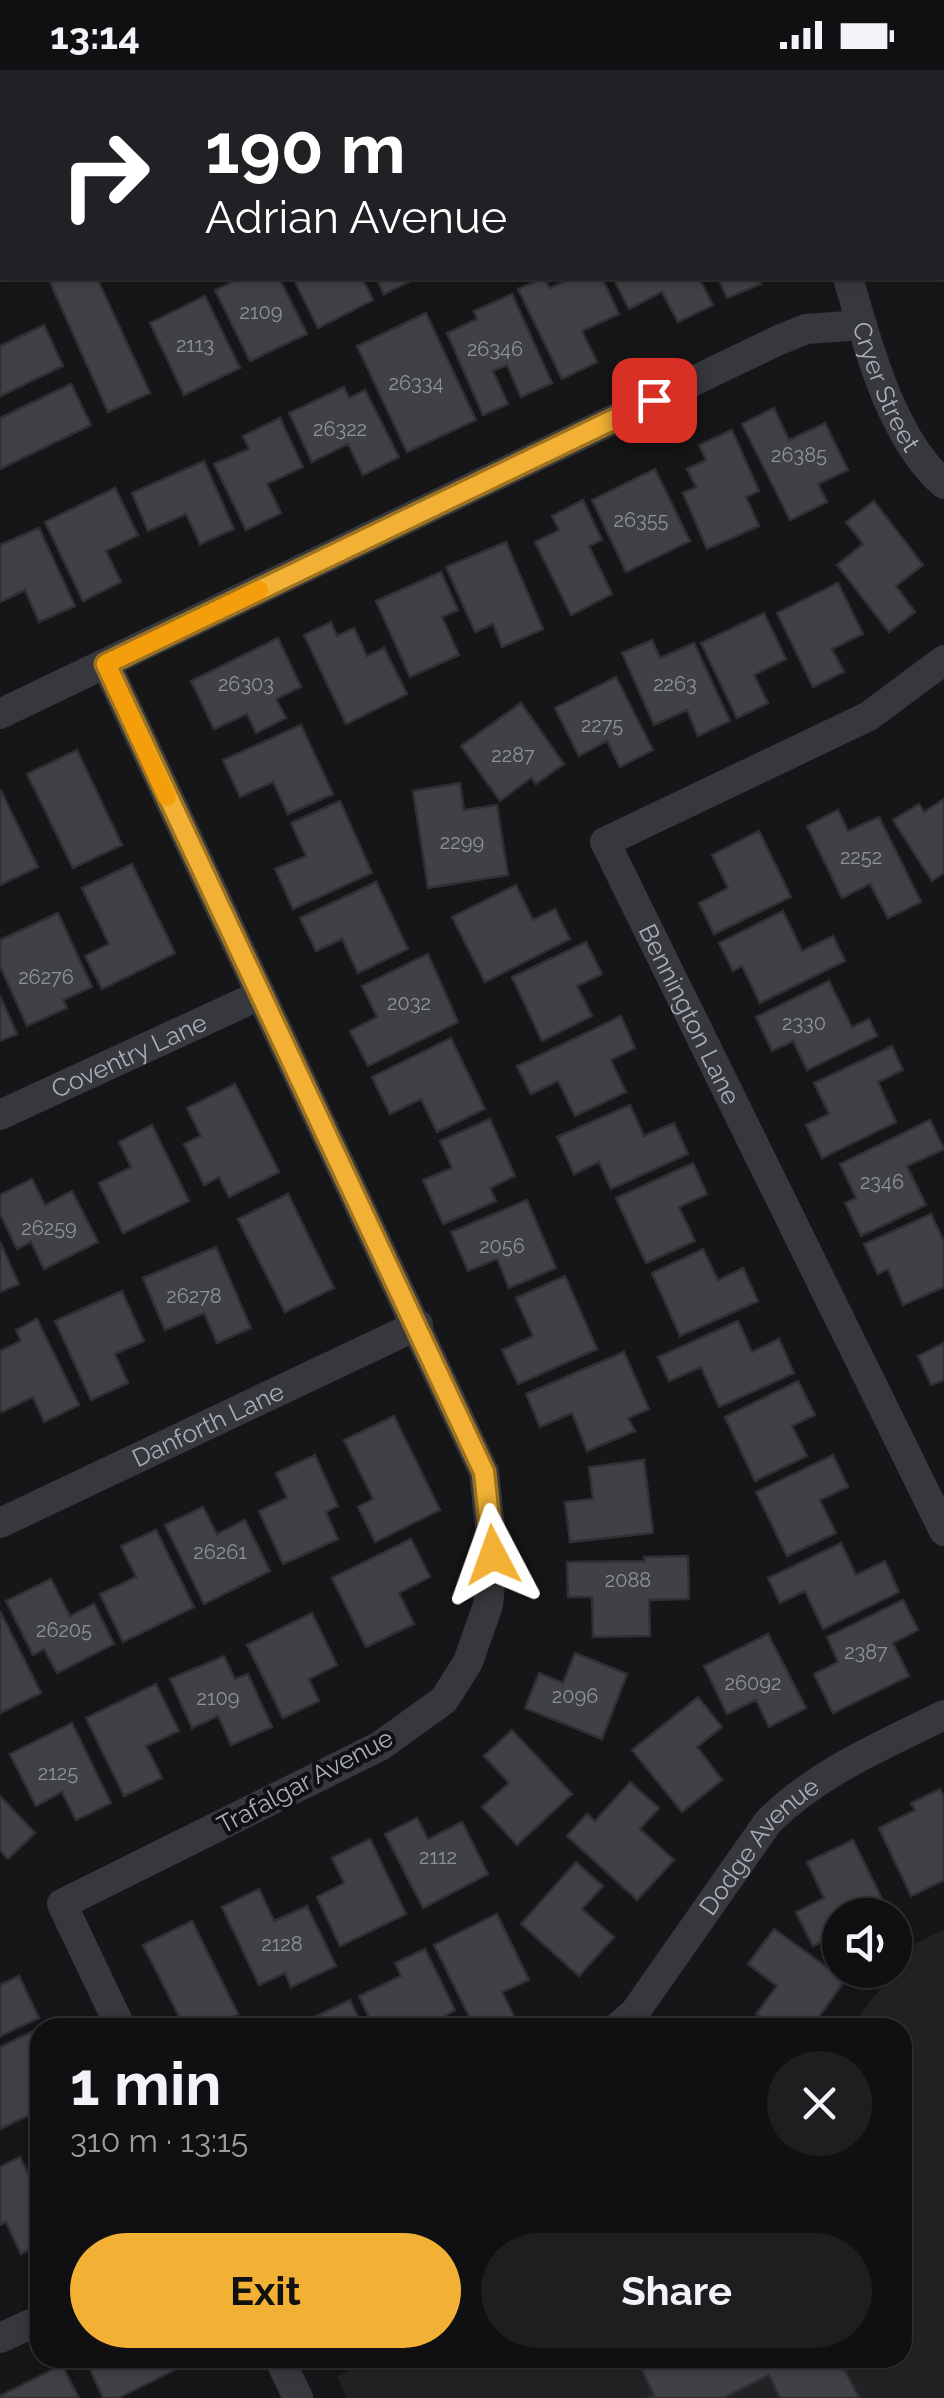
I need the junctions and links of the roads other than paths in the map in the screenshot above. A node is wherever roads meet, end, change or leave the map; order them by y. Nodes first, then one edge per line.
1 (849, 280) edge
2 (862, 325) junction
3 (944, 484) edge
4 (944, 660) edge
5 (106, 664) junction
6 (0, 714) edge
7 (260, 996) junction
8 (0, 1115) edge
9 (418, 1325) junction
10 (0, 1523) edge
11 (944, 1531) edge
12 (944, 1714) edge
13 (116, 2018) edge
14 (628, 2018) edge
15 (30, 2324) edge
16 (0, 2338) edge
17 (283, 2368) edge
18 (298, 2398) edge

1 - 2 street, Cryer Street
2 - 3 street, Cryer Street
2 - 5 street
4 - 11 street, Bennington Lane
5 - 6 street
5 - 7 street, Trafalgar Avenue
7 - 8 street, Coventry Lane
7 - 9 street, Trafalgar Avenue
9 - 10 street, Danforth Lane
9 - 13 street, Trafalgar Avenue
12 - 14 street, Dodge Avenue
15 - 16 street
17 - 18 street

